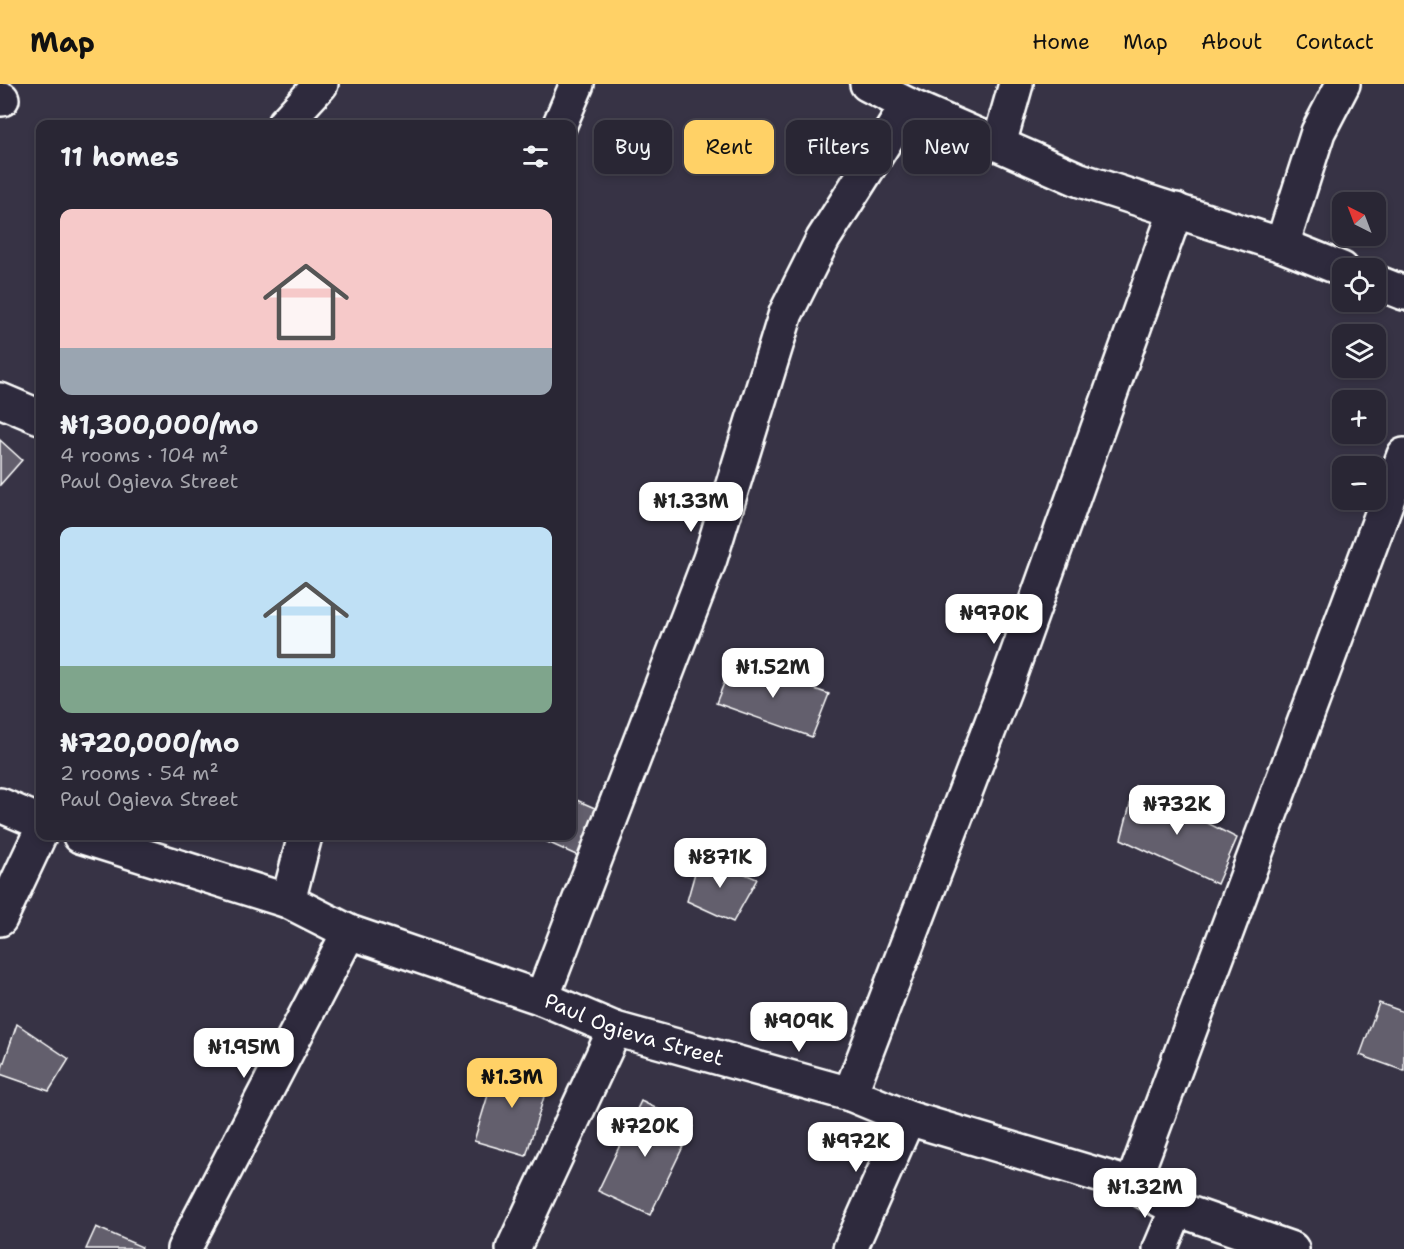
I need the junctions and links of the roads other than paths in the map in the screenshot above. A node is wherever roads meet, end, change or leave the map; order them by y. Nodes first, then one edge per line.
1 (321, 84) edge
2 (576, 84) edge
3 (867, 84) edge
4 (1016, 84) edge
5 (1343, 84) edge
6 (908, 105) junction
7 (288, 120) edge
8 (562, 120) edge
9 (999, 144) junction
10 (1176, 210) junction
11 (1282, 245) junction
12 (1332, 265) edge
13 (1386, 286) edge
14 (1404, 293) edge
15 (0, 400) edge
16 (36, 415) edge
17 (1404, 455) edge
18 (0, 805) edge
19 (36, 820) edge
20 (37, 840) edge
21 (93, 840) edge
22 (304, 840) edge
23 (288, 901) junction
24 (0, 919) edge
25 (349, 932) junction
26 (542, 998) junction
27 (615, 1029) junction
28 (850, 1094) junction
29 (908, 1118) junction
30 (1132, 1185) junction
31 (1177, 1209) junction
32 (184, 1249) edge
33 (513, 1249) edge
34 (850, 1249) edge
35 (1160, 1249) edge
36 (1292, 1249) edge

1 - 7 street
2 - 8 street
3 - 6 street
4 - 9 street
5 - 11 street
6 - 9 street
6 - 26 street
9 - 10 street
10 - 11 street
10 - 28 street
11 - 12 street
13 - 14 street
15 - 16 street
17 - 30 street
18 - 19 street
20 - 24 street
21 - 23 street, Paul Ogieva Street
22 - 23 street
23 - 25 street, Paul Ogieva Street
25 - 26 street, Paul Ogieva Street
25 - 32 street
26 - 27 street, Paul Ogieva Street
27 - 28 street, Paul Ogieva Street
27 - 33 street
28 - 29 street, Paul Ogieva Street
29 - 30 street, Paul Ogieva Street
29 - 34 street
30 - 31 street, Paul Ogieva Street
31 - 35 street
31 - 36 street, Paul Ogieva Street

